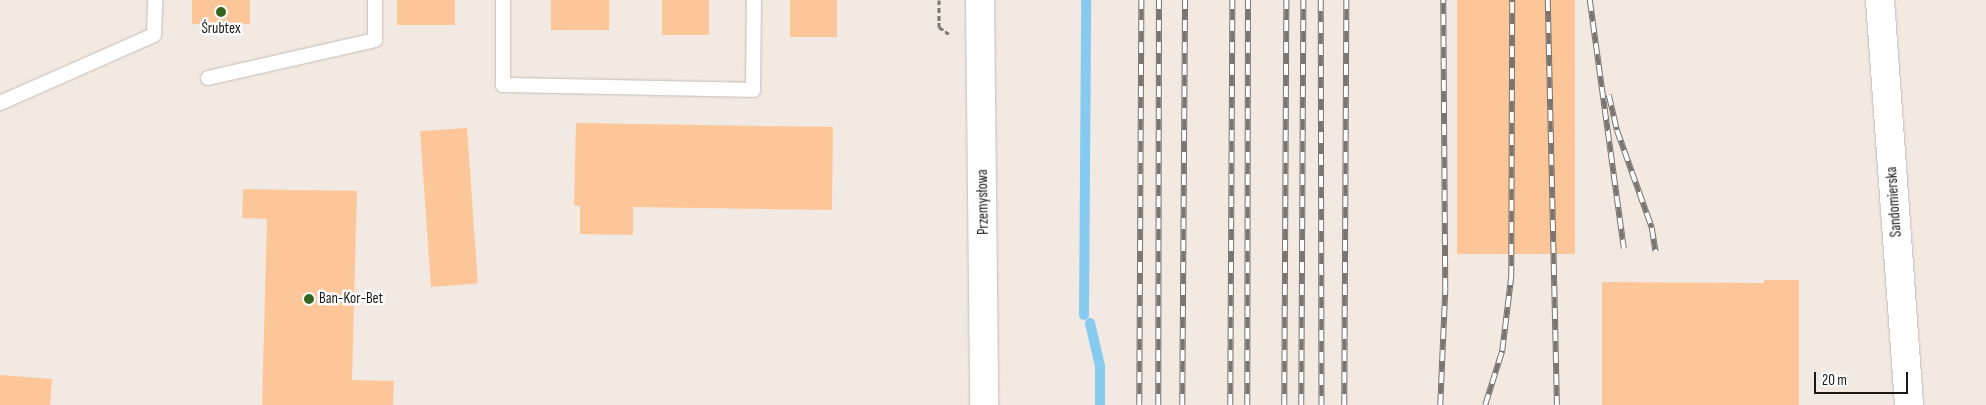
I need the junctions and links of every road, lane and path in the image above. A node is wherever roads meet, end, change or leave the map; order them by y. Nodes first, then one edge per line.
1 (155, 0) edge
2 (376, 0) edge
3 (503, 0) edge
4 (754, 0) edge
5 (980, 0) edge
6 (1880, 0) edge
7 (208, 78) dead end
8 (0, 103) edge
9 (984, 405) edge
10 (1909, 405) edge

1 - 8 lane
2 - 7 lane
3 - 4 lane
5 - 9 street, Przemysłowa
6 - 10 street, Sandomierska

